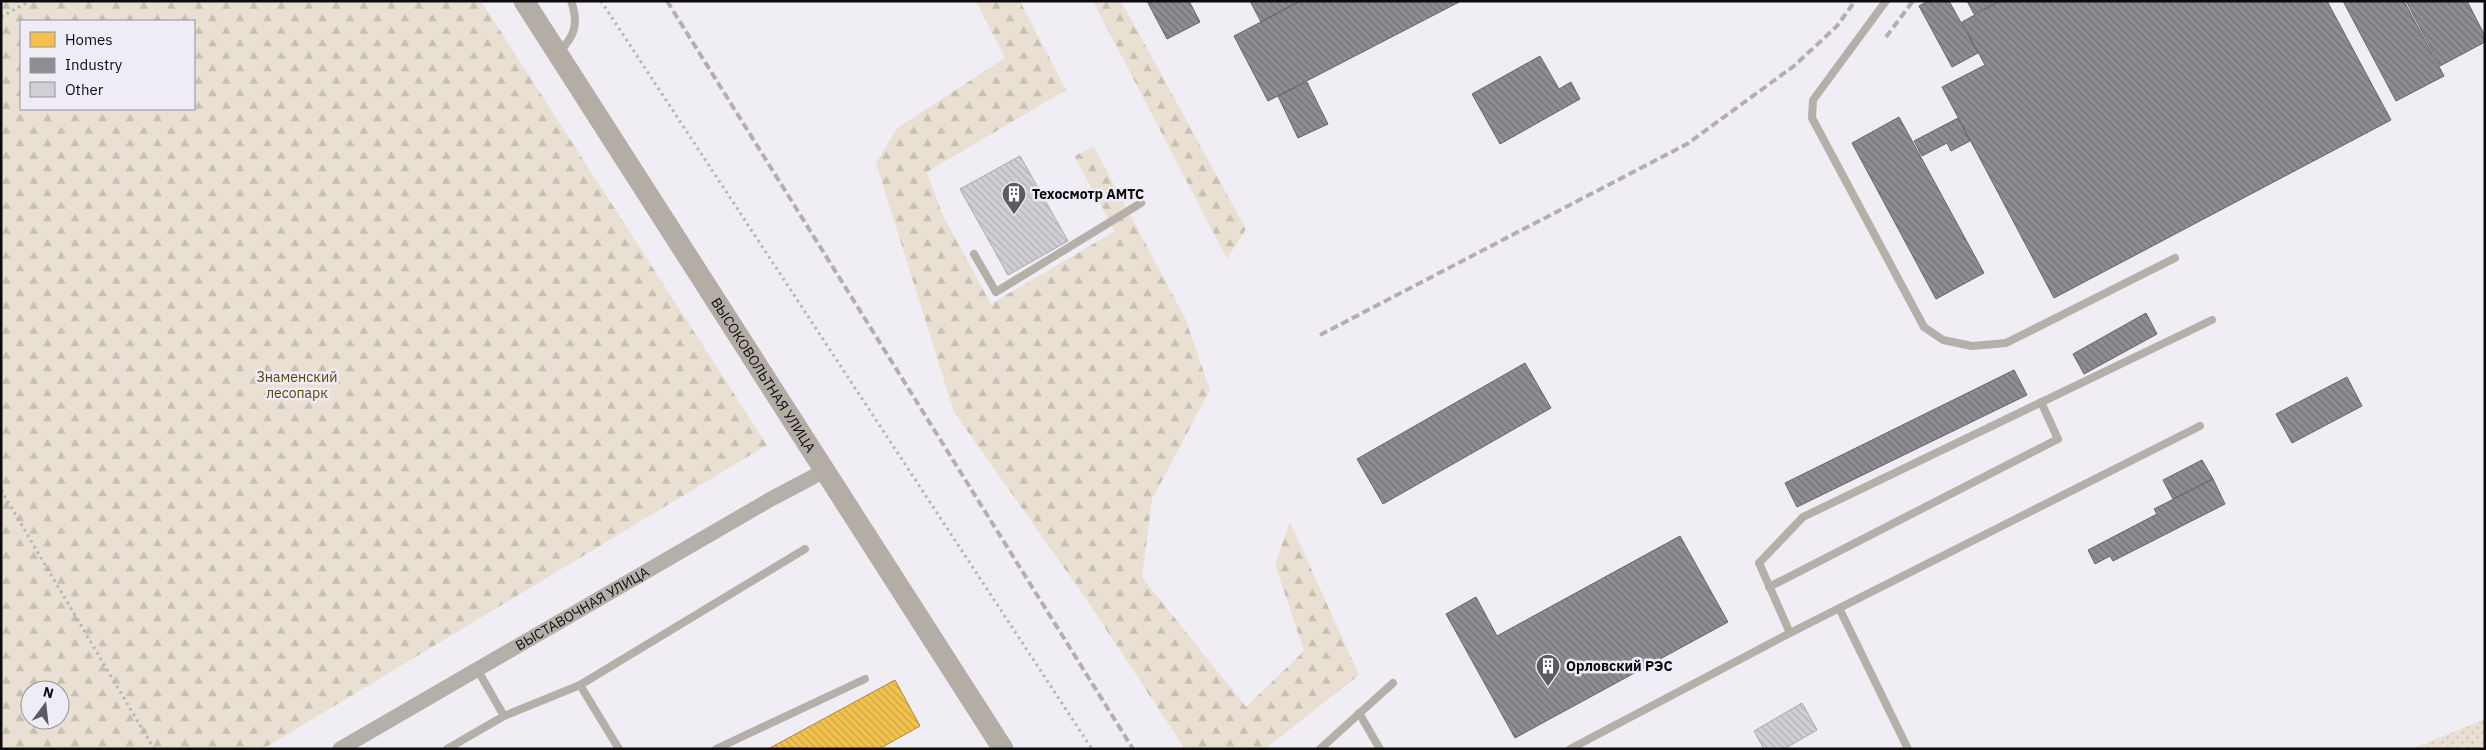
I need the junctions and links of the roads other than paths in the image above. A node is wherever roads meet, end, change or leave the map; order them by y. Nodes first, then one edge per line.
1 (524, 1) edge
2 (571, 1) edge
3 (1886, 1) edge
4 (558, 53) junction
5 (1141, 203) dead end
6 (974, 254) dead end
7 (2175, 258) dead end
8 (2212, 320) dead end
9 (2041, 402) junction
10 (2200, 426) dead end
11 (826, 470) junction
12 (805, 549) dead end
13 (1769, 587) junction
14 (1839, 608) junction
15 (1790, 633) junction
16 (477, 669) junction
17 (865, 679) dead end
18 (1393, 683) dead end
19 (580, 685) junction
20 (1359, 714) junction
21 (504, 716) junction
22 (340, 749) edge
23 (448, 749) edge
24 (619, 749) edge
25 (716, 749) edge
26 (1003, 749) edge
27 (1320, 749) edge
28 (1380, 749) edge
29 (1570, 749) edge
30 (1908, 749) edge

1 - 4 main road, ВЫСОКОВОЛЬТНАЯ УЛИЦА
2 - 4 lane
3 - 7 lane
4 - 11 main road, ВЫСОКОВОЛЬТНАЯ УЛИЦА
5 - 6 lane
8 - 9 lane
9 - 13 lane
9 - 13 lane
10 - 14 lane
11 - 16 street, ВЫСТАВОЧНАЯ УЛИЦА
11 - 26 main road, ВЫСОКОВОЛЬТНАЯ УЛИЦА
12 - 19 lane
13 - 15 lane
14 - 15 lane
14 - 30 lane
15 - 29 lane
16 - 21 lane
16 - 22 street, ВЫСТАВОЧНАЯ УЛИЦА
17 - 25 lane
18 - 20 lane
19 - 21 lane
19 - 24 lane
20 - 27 lane
20 - 28 lane
21 - 23 lane

